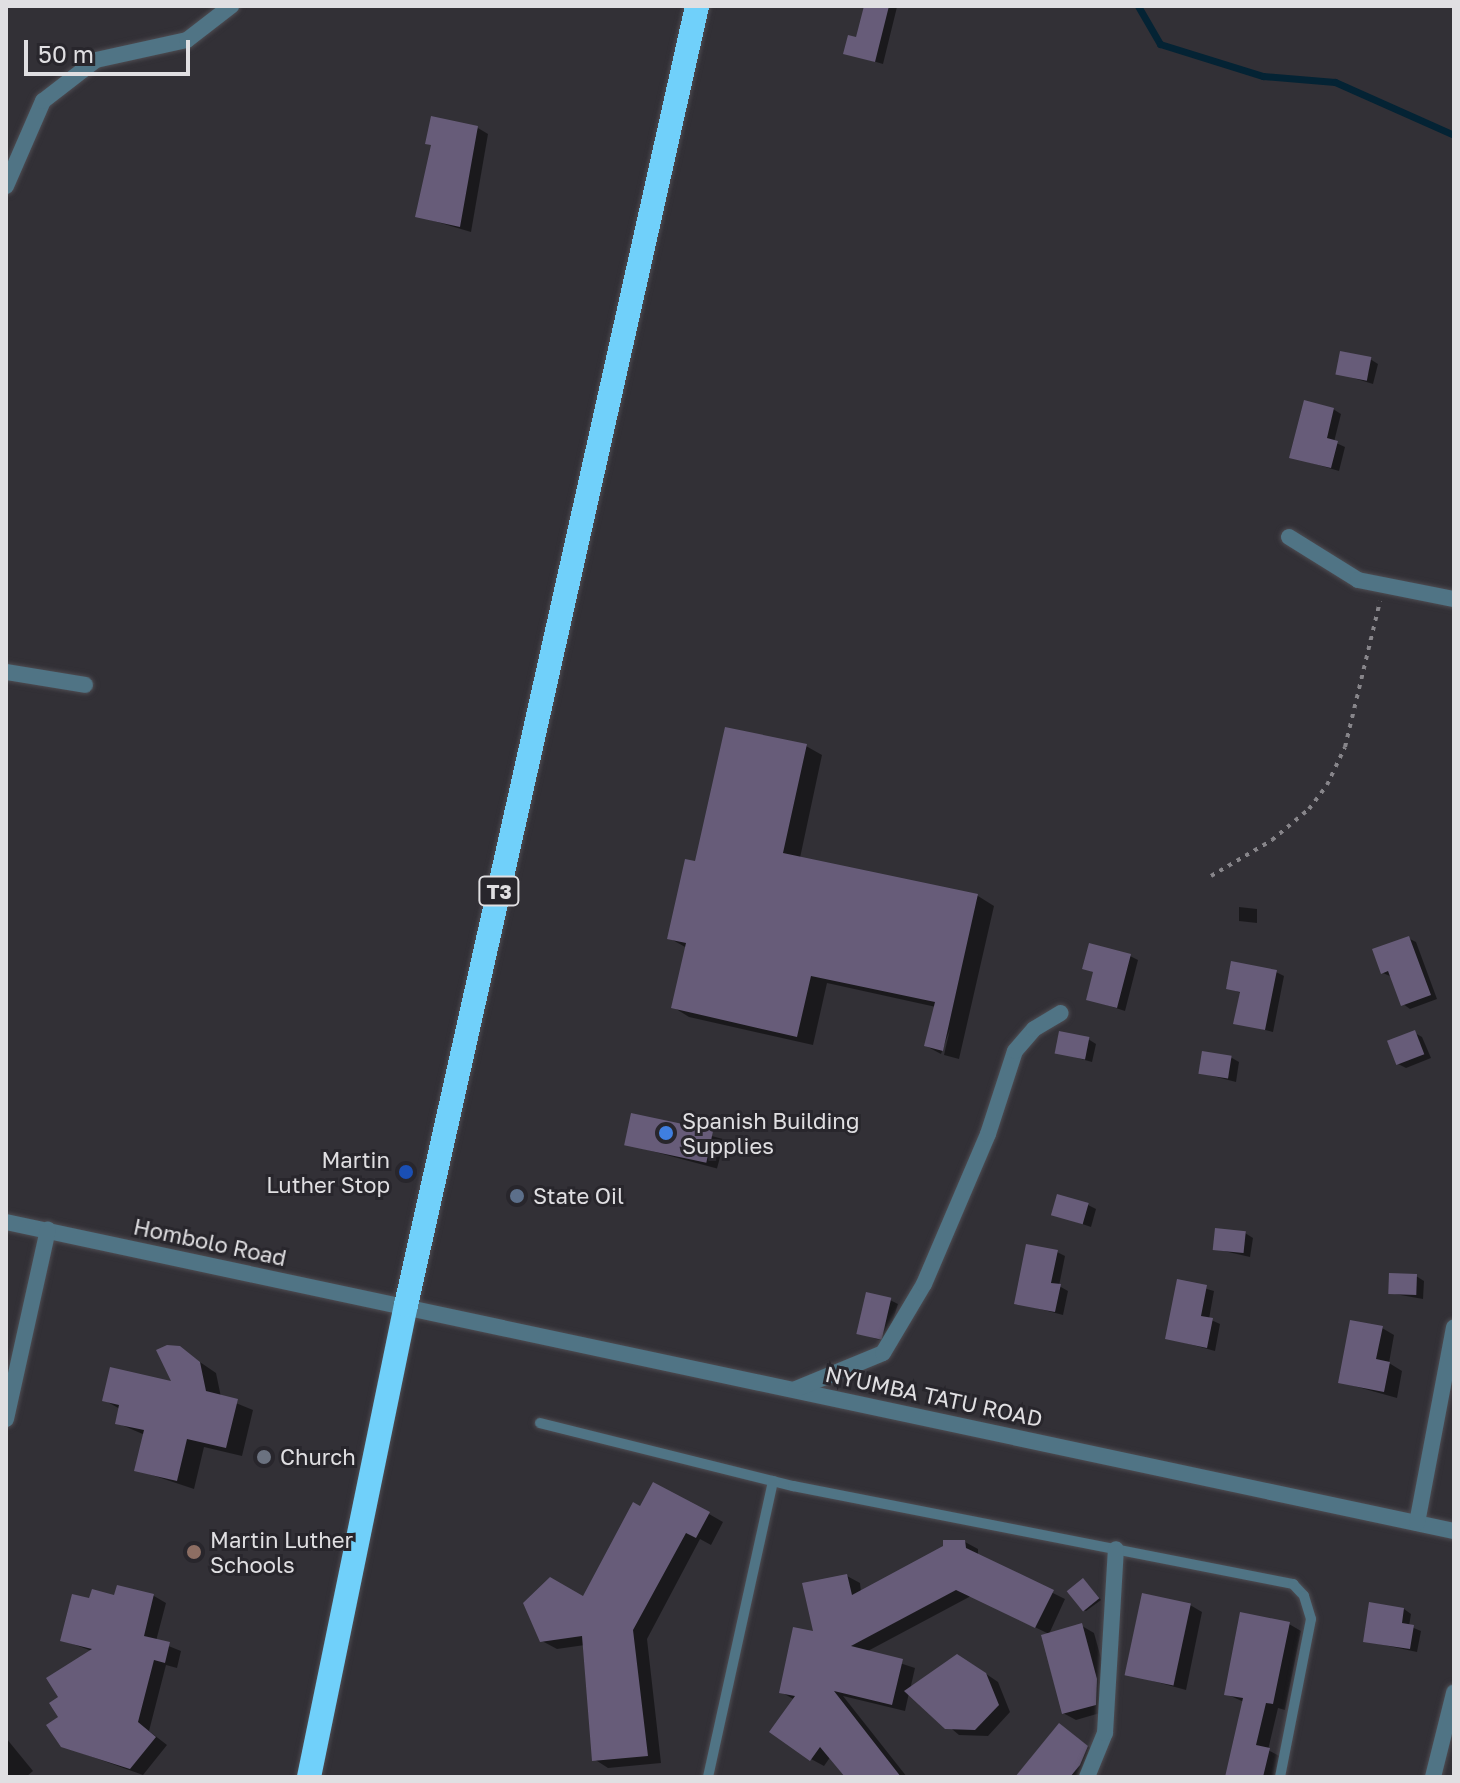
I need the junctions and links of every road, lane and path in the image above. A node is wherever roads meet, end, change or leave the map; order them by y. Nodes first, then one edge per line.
1 (231, 6) edge
2 (697, 6) edge
3 (6, 186) edge
4 (1289, 537) dead end
5 (1382, 588) junction
6 (1454, 599) edge
7 (6, 672) edge
8 (85, 685) dead end
9 (1211, 876) dead end
10 (1061, 1013) dead end
11 (6, 1222) edge
12 (48, 1230) junction
13 (406, 1305) junction
14 (1454, 1327) edge
15 (796, 1389) junction
16 (6, 1419) edge
17 (540, 1423) dead end
18 (773, 1481) junction
19 (1417, 1523) junction
20 (1454, 1531) edge
21 (1116, 1549) junction
22 (1454, 1693) edge
23 (309, 1777) edge
24 (708, 1777) edge
25 (1087, 1777) edge
26 (1280, 1777) edge
27 (1433, 1777) edge

1 - 3 street
2 - 13 highway, T3
4 - 5 street
5 - 6 street
5 - 9 path
7 - 8 street
10 - 15 street
11 - 12 street, Hombolo Road
12 - 13 street, Hombolo Road
12 - 16 street
13 - 15 street, NYUMBA TATU ROAD
13 - 23 highway, T3
14 - 19 street
15 - 19 street, NYUMBA TATU ROAD
17 - 18 lane
18 - 21 lane
18 - 24 lane
19 - 20 street, NYUMBA TATU ROAD
21 - 25 street
21 - 26 lane
22 - 27 street

